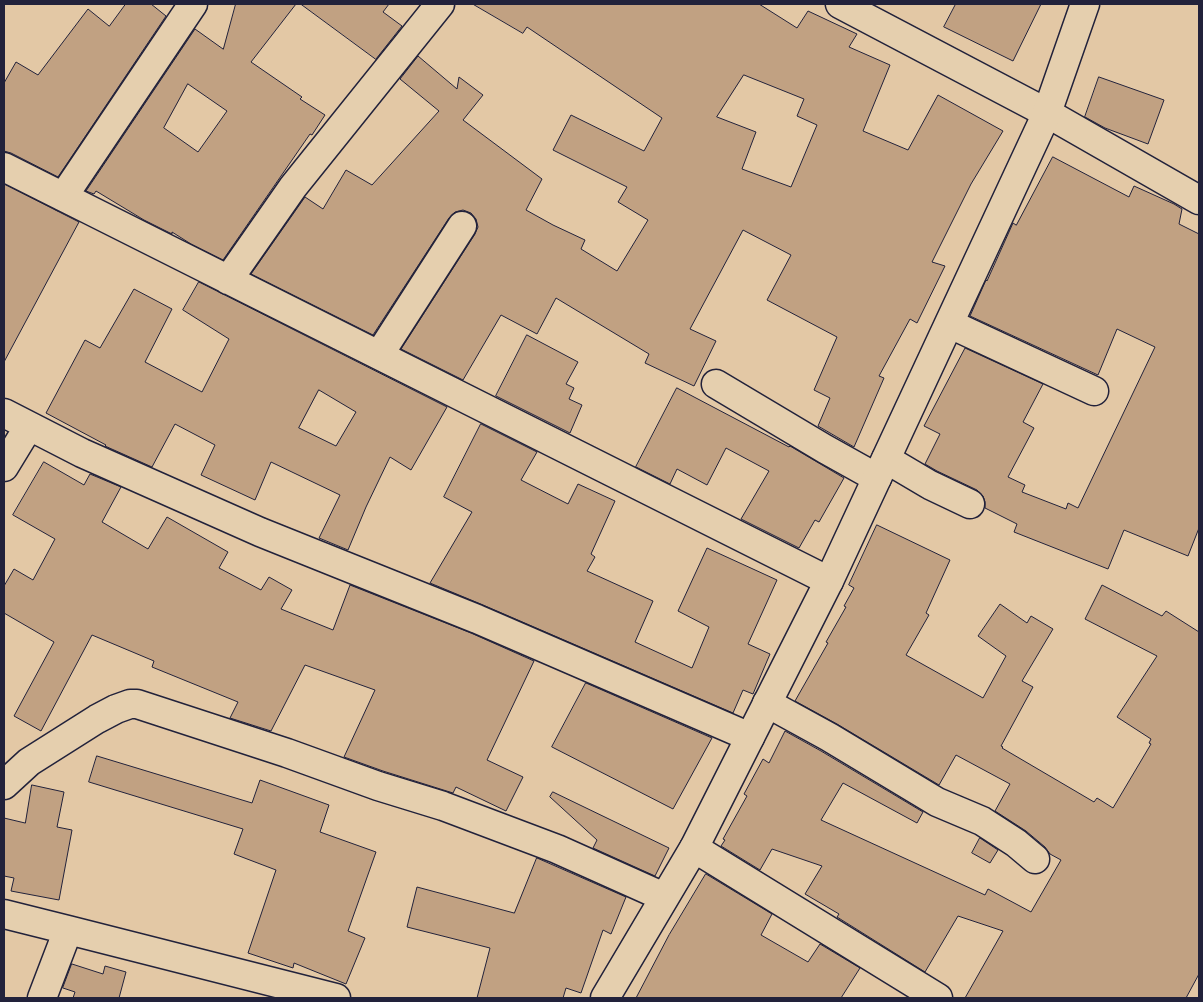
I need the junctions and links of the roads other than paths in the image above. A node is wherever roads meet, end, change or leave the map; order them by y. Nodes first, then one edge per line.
1 (193, 4) edge
2 (440, 4) edge
3 (840, 4) edge
4 (1085, 4) edge
5 (1047, 113) junction
6 (4, 167) edge
7 (63, 197) junction
8 (1199, 200) edge
9 (462, 226) dead end
10 (228, 280) junction
11 (950, 324) junction
12 (379, 355) junction
13 (716, 384) dead end
14 (1094, 392) dead end
15 (4, 413) edge
16 (29, 426) junction
17 (4, 467) edge
18 (881, 468) junction
19 (970, 504) dead end
20 (828, 581) junction
21 (767, 703) junction
22 (750, 738) junction
23 (4, 786) edge
24 (694, 848) junction
25 (1035, 859) dead end
26 (664, 897) junction
27 (4, 914) edge
28 (68, 930) junction
29 (42, 998) edge
30 (336, 998) edge
31 (605, 998) edge
32 (938, 998) edge

1 - 7 street
2 - 10 street
3 - 5 street
4 - 5 street
5 - 8 street
5 - 11 street
6 - 7 street
7 - 10 street
9 - 12 street
10 - 12 street
11 - 14 street
11 - 18 street
12 - 20 street
13 - 18 street
15 - 16 street
16 - 17 street
16 - 22 street
18 - 19 street
18 - 20 street
20 - 21 street
21 - 22 street
21 - 25 street
22 - 24 street
23 - 26 street
24 - 26 street
24 - 32 street
26 - 31 street
27 - 28 street
28 - 29 street
28 - 30 street

